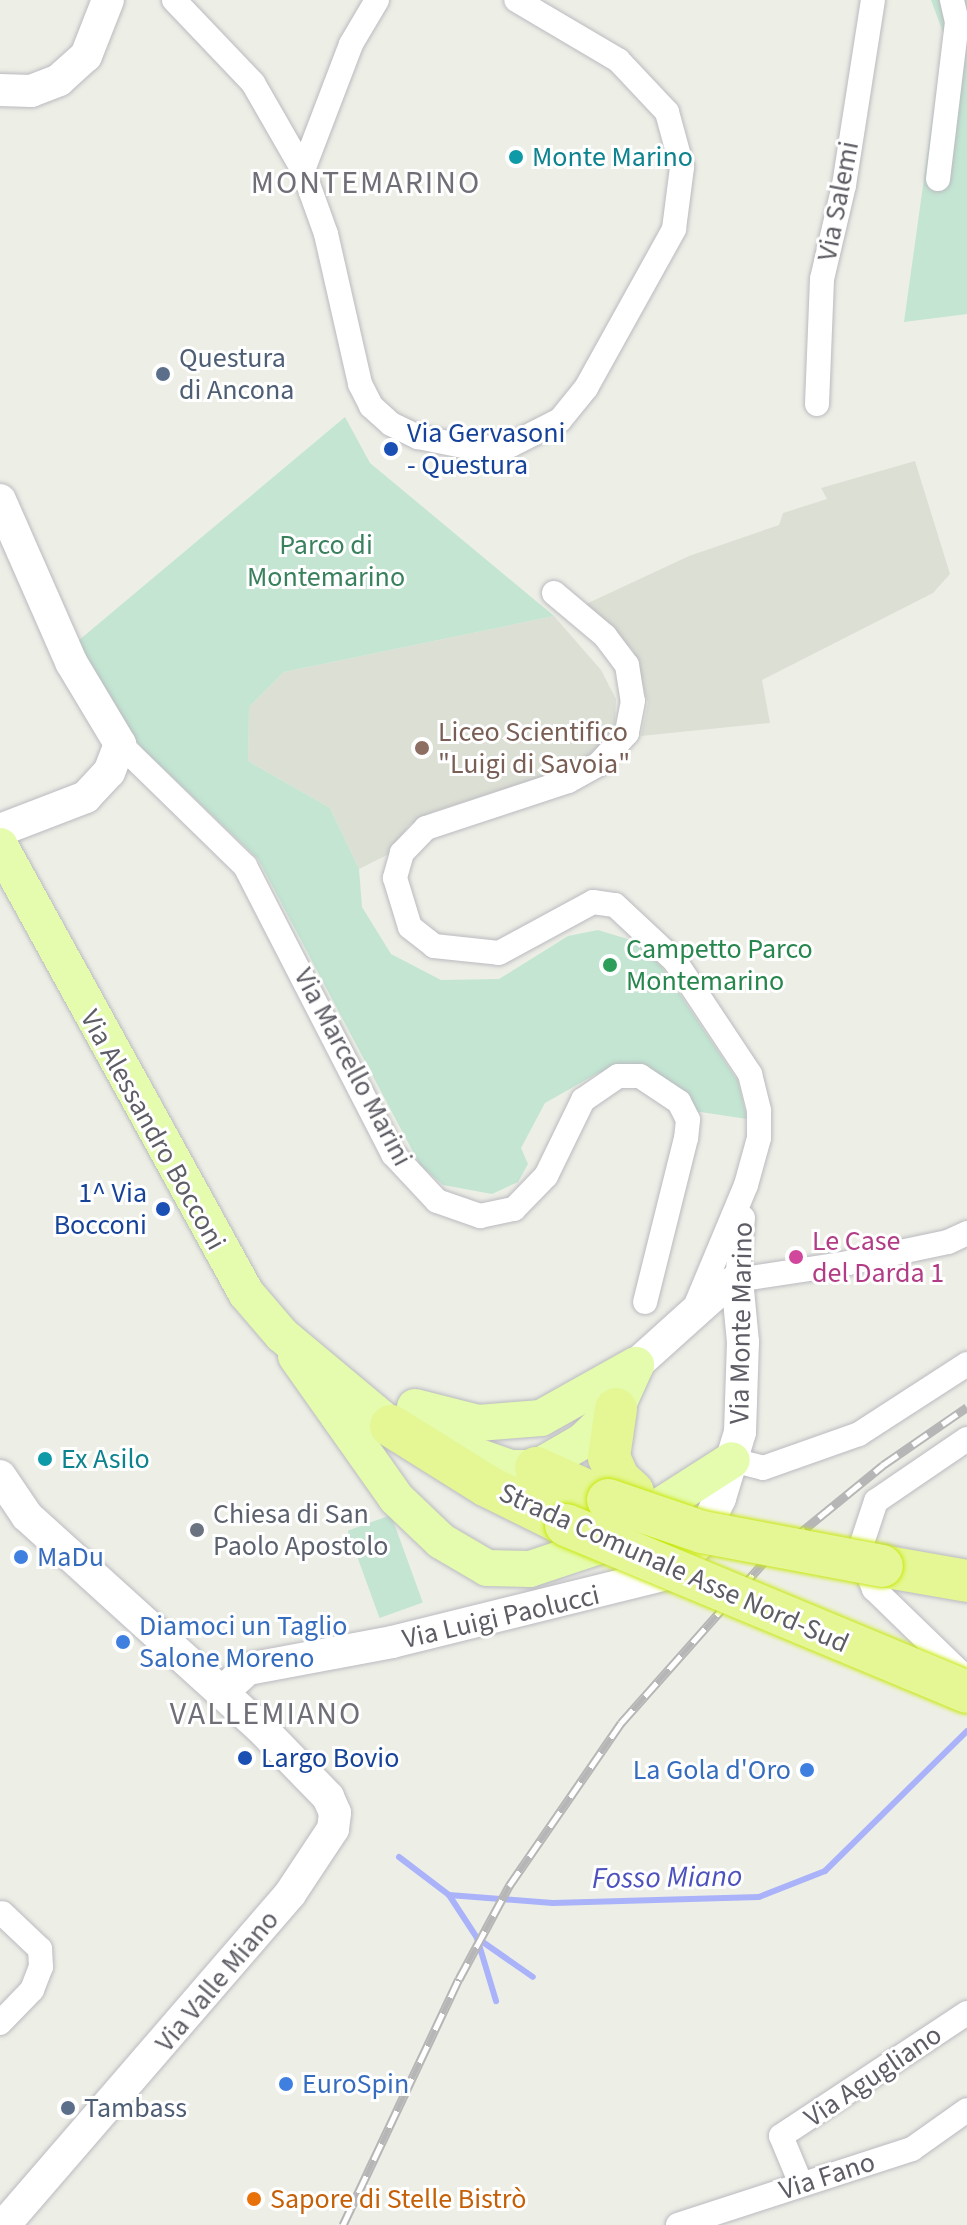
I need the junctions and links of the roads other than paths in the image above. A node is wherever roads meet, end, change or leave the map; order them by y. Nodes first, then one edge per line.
1 (108, 0) edge
2 (174, 0) edge
3 (377, 0) edge
4 (516, 0) edge
5 (873, 0) edge
6 (952, 0) edge
7 (0, 90) edge
8 (303, 170) junction
9 (938, 179) dead end
10 (817, 404) dead end
11 (0, 500) edge
12 (554, 593) dead end
13 (120, 744) junction
14 (0, 830) edge
15 (0, 846) edge
16 (746, 1185) junction
17 (967, 1233) edge
18 (737, 1280) junction
19 (645, 1302) dead end
20 (692, 1314) junction
21 (282, 1335) junction
22 (967, 1364) edge
23 (636, 1365) junction
24 (616, 1409) junction
25 (403, 1416) junction
26 (967, 1439) edge
27 (732, 1460) junction
28 (536, 1468) junction
29 (0, 1476) edge
30 (621, 1496) junction
31 (967, 1581) edge
32 (967, 1679) edge
33 (967, 1692) edge
34 (221, 1693) junction
35 (2, 1913) dead end
36 (967, 2013) edge
37 (0, 2023) edge
38 (967, 2110) edge
39 (801, 2184) junction
40 (4, 2225) edge
41 (678, 2225) edge

1 - 7 street
2 - 8 street
3 - 8 street
4 - 8 street
5 - 10 street, Via Salemi
6 - 9 street
11 - 13 street, Via Marcello Marini
12 - 16 street, Via Monte Marino
13 - 14 street
13 - 19 street, Via Marcello Marini
15 - 21 main road, Via Alessandro Bocconi
16 - 18 street, Via Monte Marino
16 - 20 street, Via Monte Marino
17 - 18 street
18 - 20 street
18 - 27 street, Via Monte Marino
20 - 23 street
21 - 25 main road, Via Alessandro Bocconi
21 - 27 main road
22 - 27 street
23 - 24 main road
23 - 25 main road
24 - 28 main road
24 - 30 highway
25 - 28 main road
25 - 33 highway, Strada Comunale Asse Nord-Sud, bridge
26 - 32 street
27 - 34 street, Via Luigi Paolucci
28 - 30 highway, Strada Comunale Asse Nord-Sud
29 - 34 street, Via Valle Miano
30 - 31 highway, Strada Comunale Asse Nord-Sud, bridge
34 - 40 street, Via Valle Miano
35 - 37 street
36 - 39 street, Via Agugliano
38 - 39 street, Via Fano
39 - 41 street, Via Fano

